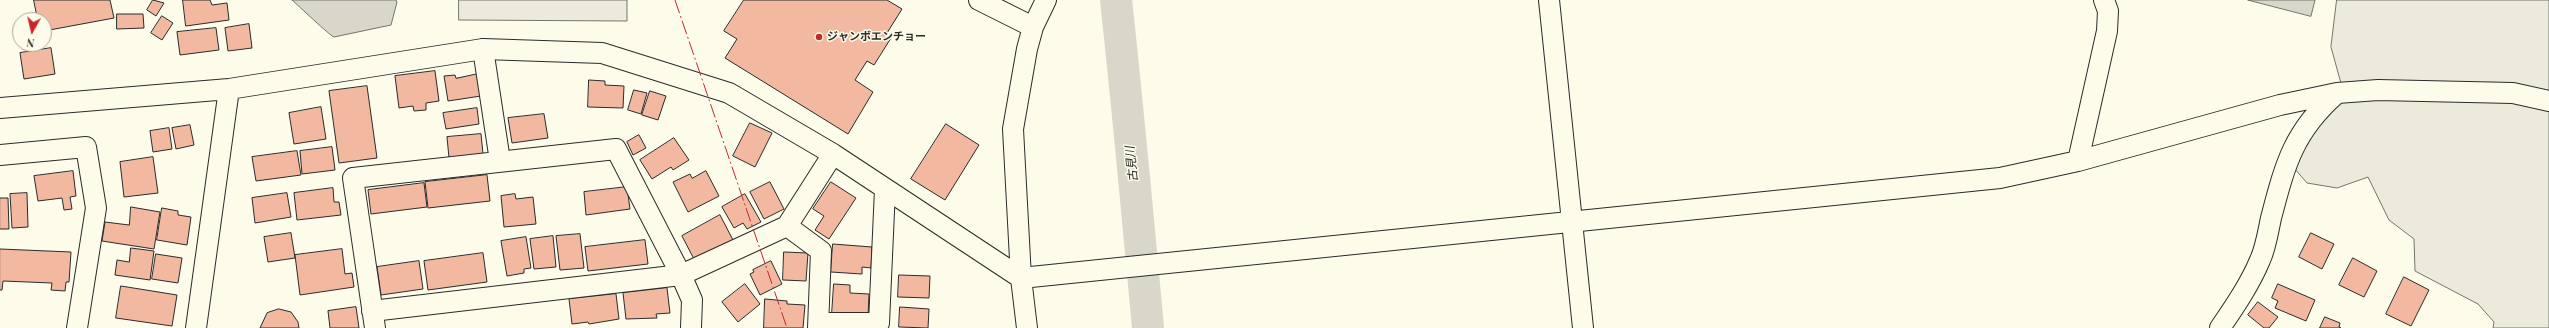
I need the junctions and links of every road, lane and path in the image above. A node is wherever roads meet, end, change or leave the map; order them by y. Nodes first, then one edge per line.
1 (979, 0) edge
2 (1046, 0) edge
3 (1549, 0) edge
4 (2104, 0) edge
5 (1033, 27) junction
6 (483, 49) junction
7 (230, 89) junction
8 (2337, 93) junction
9 (2549, 101) edge
10 (0, 108) edge
11 (833, 154) junction
12 (0, 155) edge
13 (500, 161) junction
14 (2078, 161) junction
15 (885, 189) junction
16 (1572, 222) junction
17 (787, 226) junction
18 (682, 275) junction
19 (1021, 278) junction
20 (373, 320) edge
21 (819, 325) edge
22 (77, 328) edge
23 (196, 328) edge
24 (691, 328) edge
25 (1027, 328) edge
26 (1583, 328) edge
27 (2220, 328) edge

1 - 5 street
2 - 5 street
3 - 16 street
4 - 14 street
5 - 19 street
6 - 7 street
6 - 11 street
6 - 13 street
7 - 10 street
7 - 23 street
8 - 9 street
8 - 14 street
8 - 27 street
11 - 15 street
11 - 17 street
12 - 22 street
13 - 18 street
13 - 20 street
14 - 16 street
15 - 19 street
15 - 21 street
16 - 19 street
16 - 26 street
17 - 18 street
17 - 21 street
18 - 20 street
18 - 24 street
19 - 25 street

